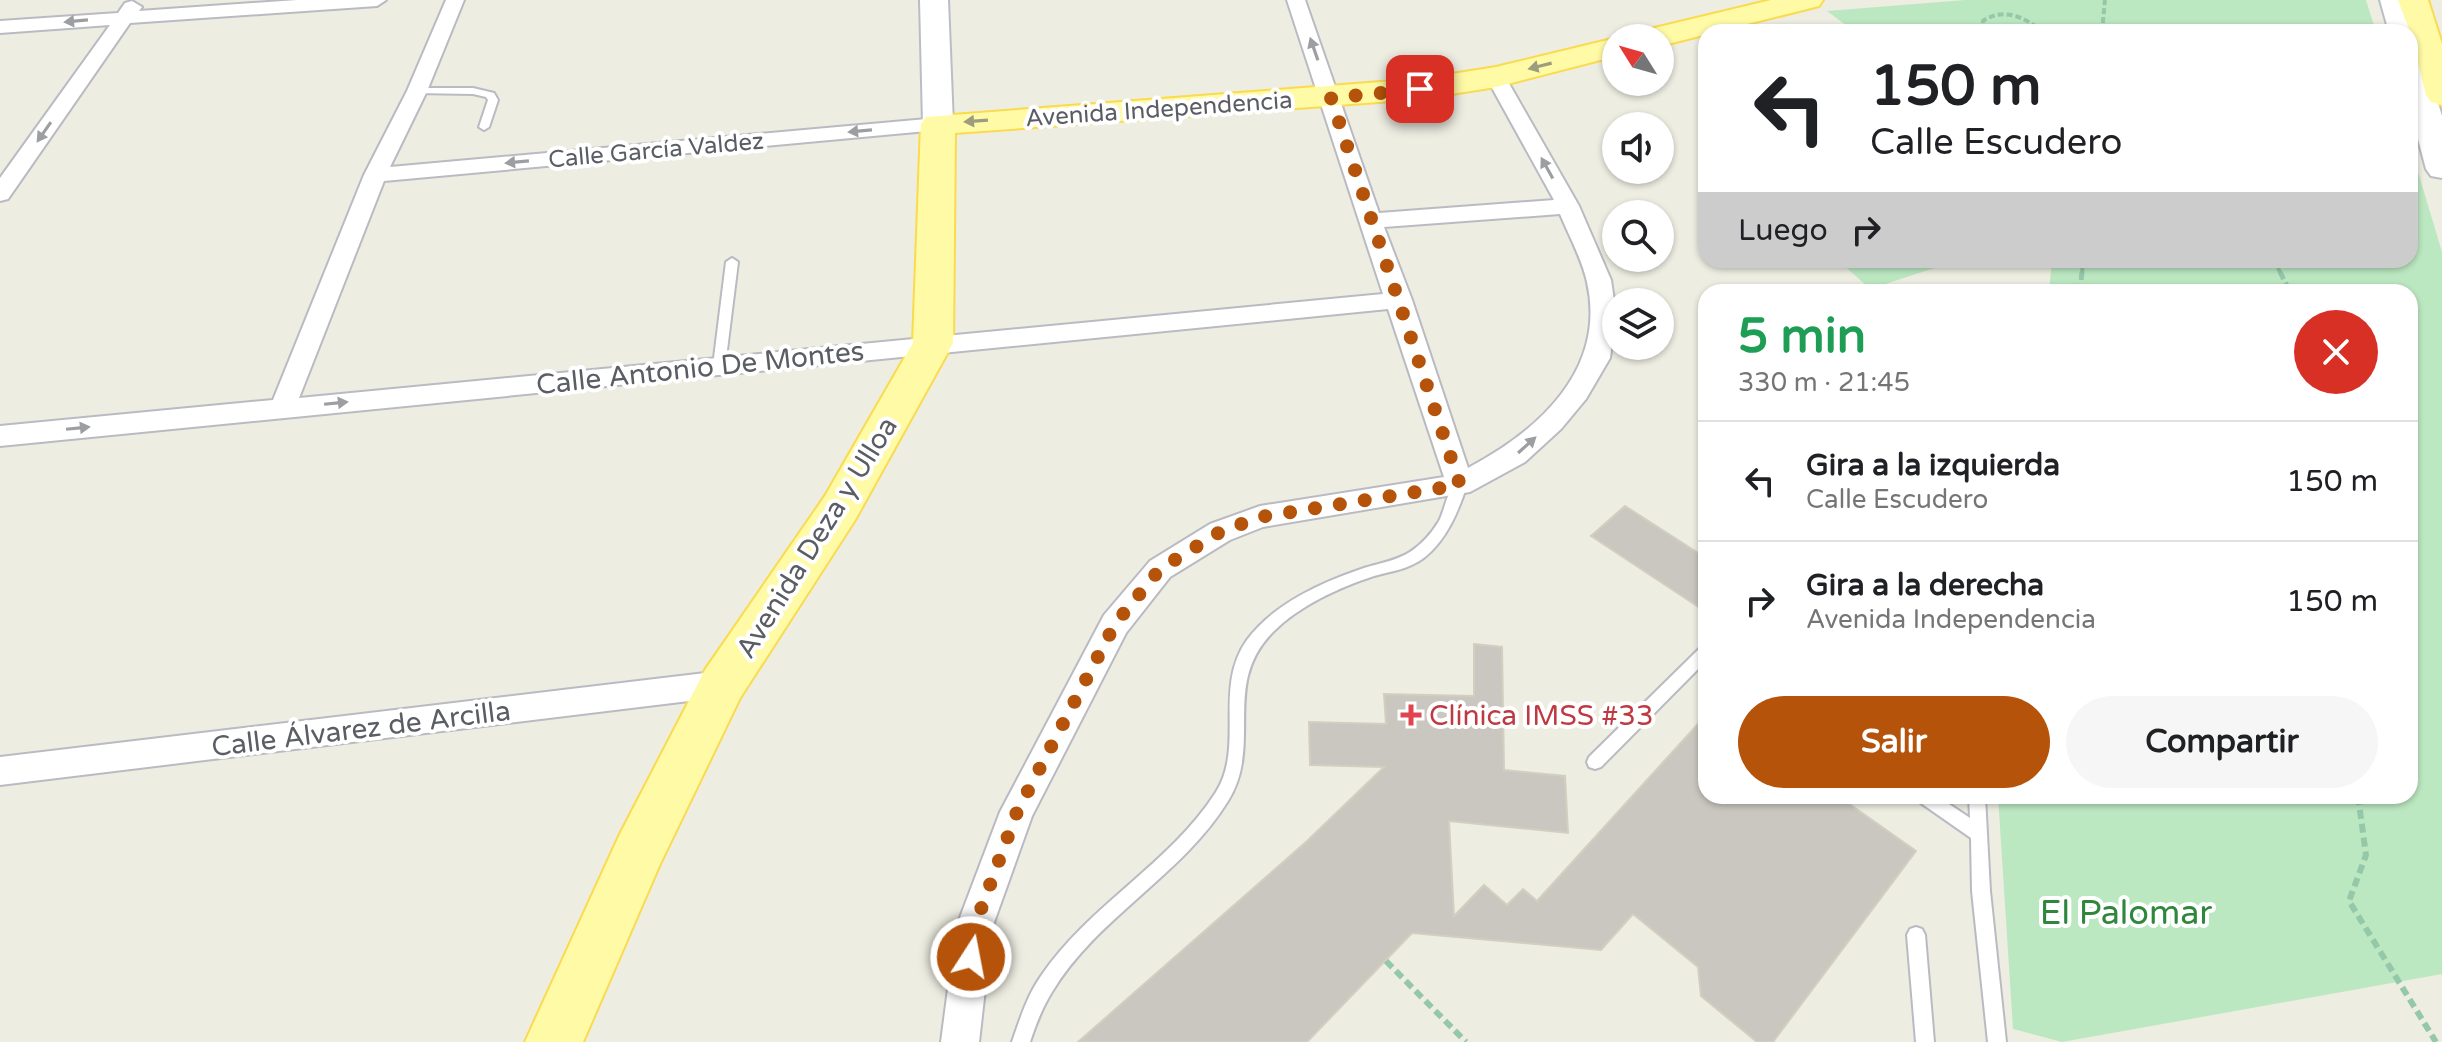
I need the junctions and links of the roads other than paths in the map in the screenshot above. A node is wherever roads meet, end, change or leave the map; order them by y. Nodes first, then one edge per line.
1 (377, 0) edge
2 (455, 0) edge
3 (934, 0) edge
4 (1296, 0) edge
5 (1808, 0) edge
6 (2401, 1) edge
7 (132, 8) edge
8 (1710, 24) edge
9 (2402, 24) edge
10 (2411, 24) edge
11 (0, 27) edge
12 (1698, 27) edge
13 (1674, 33) edge
14 (2418, 40) edge
15 (1602, 50) edge
16 (1496, 77) junction
17 (2418, 84) edge
18 (417, 91) junction
19 (2442, 95) edge
20 (1331, 98) junction
21 (938, 124) junction
22 (484, 127) dead end
23 (2442, 169) edge
24 (375, 175) junction
25 (0, 194) edge
26 (1568, 206) junction
27 (1373, 221) junction
28 (732, 262) dead end
29 (1400, 300) junction
30 (933, 343) junction
31 (719, 366) junction
32 (282, 409) junction
33 (0, 436) edge
34 (1460, 485) junction
35 (1698, 659) edge
36 (722, 684) junction
37 (1595, 762) dead end
38 (0, 771) edge
39 (1936, 804) edge
40 (1977, 804) edge
41 (1979, 834) junction
42 (1916, 935) dead end
43 (554, 1042) edge
44 (960, 1042) edge
45 (1021, 1042) edge
46 (1925, 1042) edge
47 (1997, 1042) edge

1 - 7 street
2 - 18 street
3 - 21 street, Avenida Deza y Ulloa
20 -> 4 street
5 - 8 main road
6 - 9 street
6 - 10 main road
7 -> 11 street
7 -> 25 street
12 - 13 main road
14 - 19 main road
15 -> 16 main road, Avenida Independencia
16 - 20 main road, Avenida Independencia
26 -> 16 street
17 - 23 street
18 - 22 lane
18 - 24 street
20 -> 21 main road, Avenida Independencia
20 - 27 street
21 -> 24 street, Calle García Valdez
21 - 30 main road, Avenida Deza y Ulloa
24 - 32 street
26 - 27 street
34 -> 26 street
27 - 29 street
28 - 31 lane
29 - 30 street, Calle Antonio De Montes
29 - 34 street
30 - 31 street, Calle Antonio De Montes
30 - 36 main road, Avenida Deza y Ulloa
32 -> 31 street, Calle Antonio De Montes
33 -> 32 street, Calle Antonio De Montes
34 - 44 street
34 - 45 lane
35 - 37 lane
36 - 38 street, Calle Álvarez de Arcilla
36 - 43 main road, Avenida Deza y Ulloa
39 - 41 lane
40 - 41 lane
41 - 47 lane
42 - 46 lane

